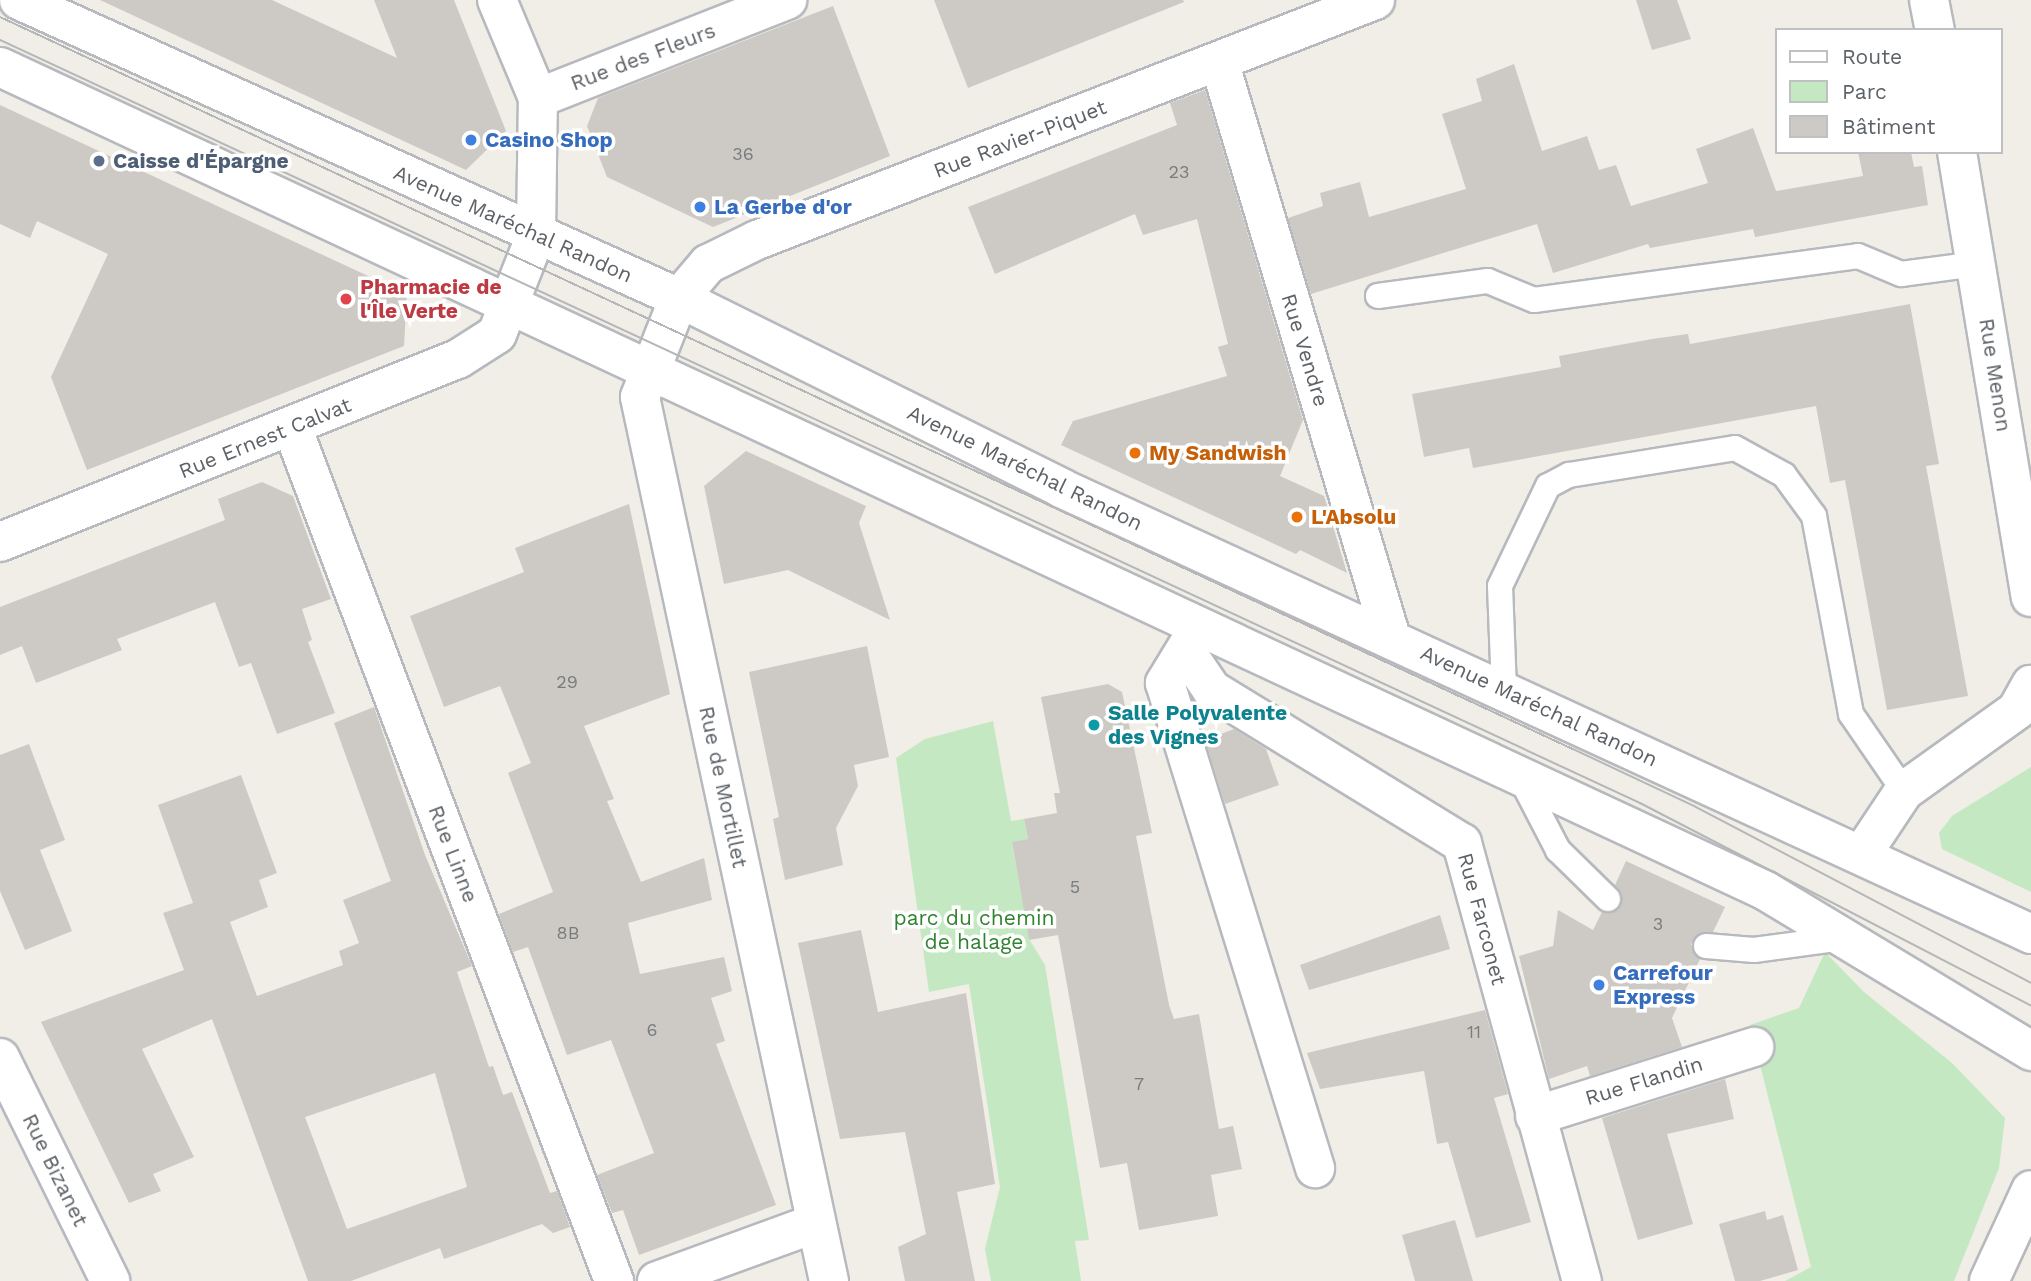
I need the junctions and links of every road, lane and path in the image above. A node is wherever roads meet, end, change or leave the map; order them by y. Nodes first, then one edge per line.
1 (19, 0) edge
2 (497, 0) edge
3 (787, 0) edge
4 (1375, 0) edge
5 (1929, 0) edge
6 (1935, 28) edge
7 (1219, 61) junction
8 (0, 67) edge
9 (538, 98) junction
10 (1957, 154) edge
11 (536, 234) junction
12 (1977, 264) junction
13 (1378, 296) dead end
14 (679, 298) junction
15 (508, 306) junction
16 (653, 372) junction
17 (292, 427) junction
18 (0, 542) edge
19 (2031, 597) edge
20 (1391, 638) junction
21 (1193, 639) junction
22 (2031, 685) edge
23 (1504, 690) junction
24 (1519, 775) junction
25 (1903, 791) junction
26 (1862, 854) junction
27 (1608, 899) dead end
28 (2031, 934) edge
29 (1845, 938) junction
30 (1706, 946) dead end
31 (1754, 1047) dead end
32 (2031, 1051) edge
33 (0, 1058) edge
34 (1535, 1116) junction
35 (1315, 1168) dead end
36 (2031, 1190) edge
37 (817, 1223) junction
38 (110, 1281) edge
39 (614, 1281) edge
40 (657, 1281) edge
41 (829, 1281) edge
42 (1582, 1281) edge
43 (1989, 1281) edge

1 - 11 street, Avenue Maréchal Randon
2 - 9 street
3 - 9 street, Rue des Fleurs
4 - 7 street, Rue Ravier-Piquet
5 - 6 street
7 - 14 street, Rue Ravier-Piquet
7 - 20 street, Rue Vendre
8 - 15 street
9 - 11 street
10 - 12 street, Rue Menon
11 - 14 street, Avenue Maréchal Randon
11 - 15 street
12 - 13 lane
12 - 19 street, Rue Menon
14 - 16 street, Rue de Mortillet
14 - 20 street, Avenue Maréchal Randon
15 - 16 street
15 - 17 street, Rue Ernest Calvat
16 - 21 street
16 - 37 street, Rue de Mortillet
17 - 18 street, Rue Ernest Calvat
17 - 39 street, Rue Linne
20 - 23 street, Avenue Maréchal Randon
21 - 24 street
21 - 34 street, Rue Farconet
21 - 35 street
22 - 25 street
23 - 25 lane
23 - 26 street, Avenue Maréchal Randon
24 - 27 lane
24 - 29 street
25 - 26 street
26 - 28 street, Avenue Maréchal Randon
29 - 30 lane
29 - 32 street
31 - 34 street, Rue Flandin
33 - 38 street, Rue Bizanet
34 - 42 street, Rue Farconet
36 - 43 street
37 - 40 street
37 - 41 street, Rue de Mortillet

